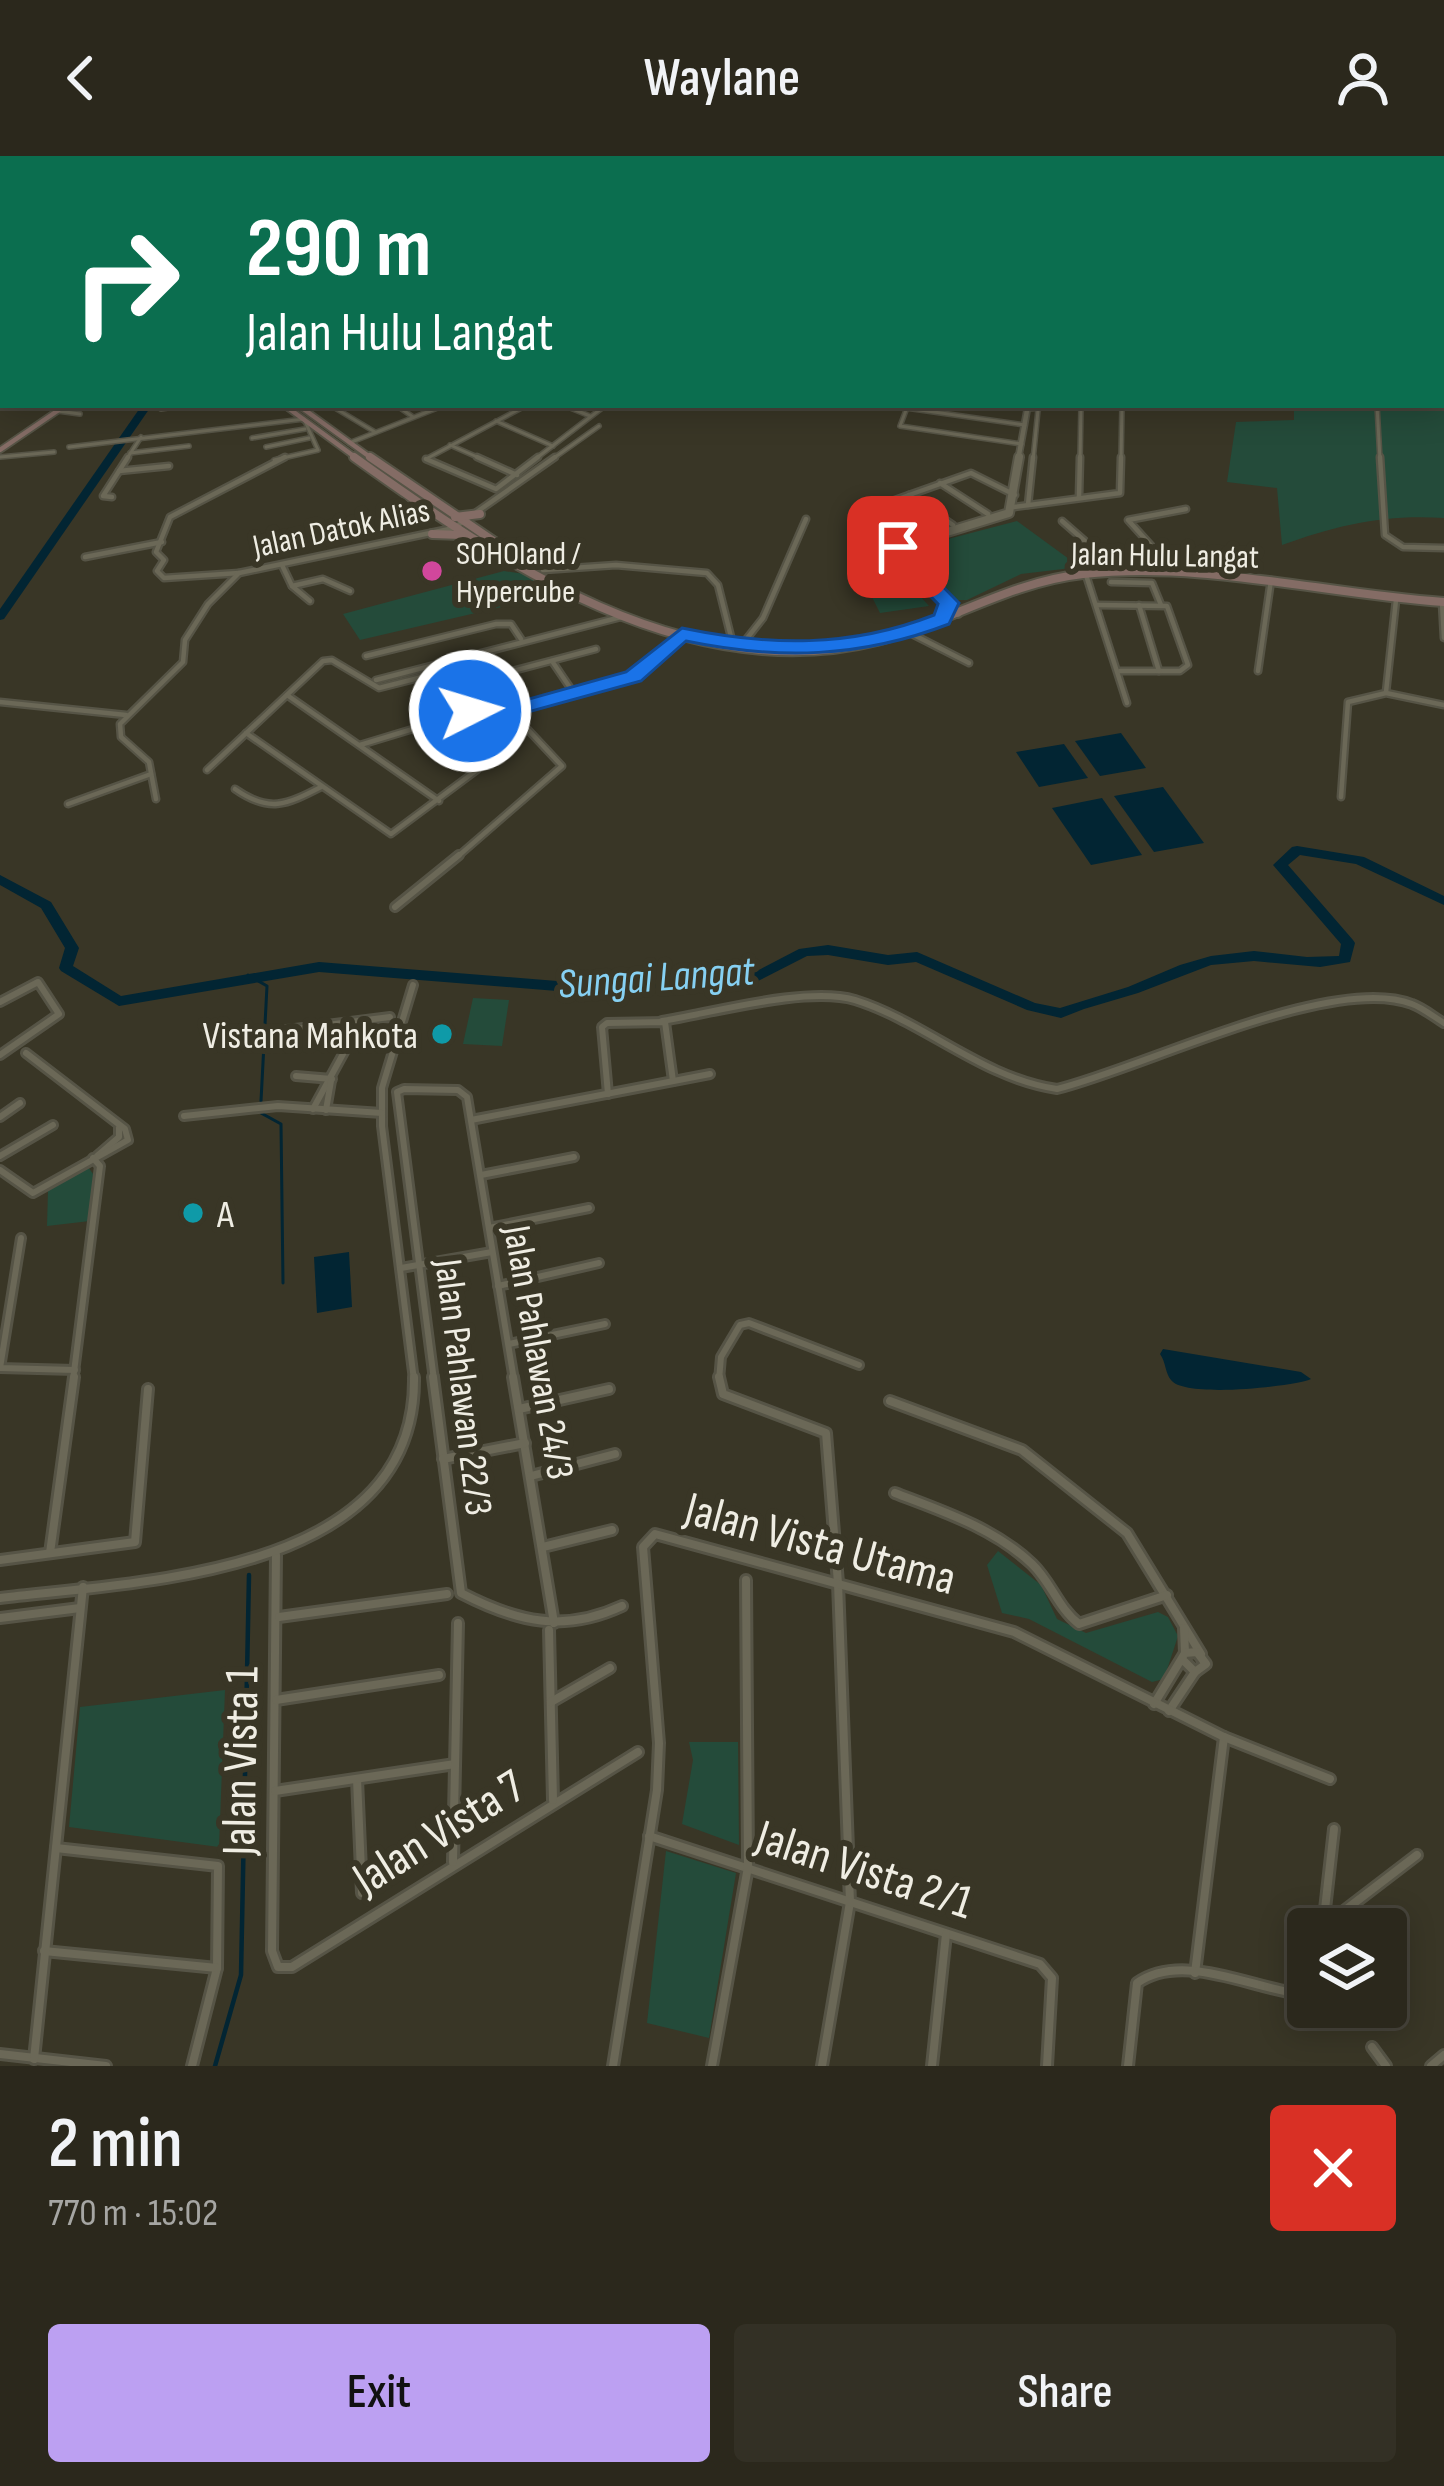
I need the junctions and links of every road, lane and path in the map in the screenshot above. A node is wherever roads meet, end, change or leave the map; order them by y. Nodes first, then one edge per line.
1 (62, 408) edge
2 (168, 408) edge
3 (287, 408) edge
4 (302, 408) edge
5 (340, 408) edge
6 (400, 408) edge
7 (437, 408) edge
8 (521, 408) edge
9 (570, 408) edge
10 (602, 408) edge
11 (907, 408) edge
12 (914, 408) edge
13 (1027, 408) edge
14 (1031, 408) edge
15 (1060, 408) edge
16 (1081, 408) edge
17 (1123, 408) edge
18 (1378, 408) edge
19 (161, 409) dead end
20 (1038, 410) junction
21 (80, 414) dead end
22 (590, 416) junction
23 (413, 417) junction
24 (496, 421) junction
25 (304, 424) junction
26 (1024, 425) junction
27 (598, 426) dead end
28 (375, 432) junction
29 (324, 435) junction
30 (139, 437) junction
31 (252, 437) dead end
32 (310, 438) junction
33 (349, 443) junction
34 (1022, 444) junction
35 (450, 445) junction
36 (189, 446) dead end
37 (69, 447) dead end
38 (266, 447) dead end
39 (554, 447) junction
40 (54, 452) dead end
41 (565, 452) junction
42 (0, 453) edge
43 (130, 453) junction
44 (169, 466) dead end
45 (118, 471) junction
46 (517, 475) junction
47 (940, 483) junction
48 (909, 495) junction
49 (1016, 495) junction
50 (112, 496) dead end
51 (1078, 499) junction
52 (1028, 505) junction
53 (1014, 506) junction
54 (426, 508) junction
55 (1186, 509) dead end
56 (988, 514) dead end
57 (450, 515) junction
58 (478, 516) junction
59 (440, 518) junction
60 (806, 519) dead end
61 (1062, 521) dead end
62 (349, 524) dead end
63 (953, 525) dead end
64 (459, 526) junction
65 (432, 534) junction
66 (470, 534) junction
67 (929, 540) junction
68 (162, 542) junction
69 (1444, 548) edge
70 (85, 557) dead end
71 (282, 565) junction
72 (543, 570) junction
73 (1120, 572) junction
74 (238, 573) junction
75 (1085, 573) junction
76 (1176, 573) junction
77 (1271, 580) junction
78 (1362, 581) dead end
79 (1111, 582) dead end
80 (292, 586) junction
81 (350, 592) dead end
82 (1366, 594) junction
83 (1396, 600) junction
84 (310, 601) dead end
85 (1443, 602) edge
86 (949, 603) junction
87 (1097, 605) junction
88 (1139, 605) junction
89 (1161, 605) junction
90 (595, 612) dead end
91 (958, 613) junction
92 (942, 619) junction
93 (586, 623) junction
94 (643, 624) junction
95 (664, 631) junction
96 (910, 633) junction
97 (682, 634) junction
98 (1444, 638) edge
99 (521, 640) junction
100 (671, 643) junction
101 (737, 645) junction
102 (596, 649) dead end
103 (366, 656) dead end
104 (552, 661) junction
105 (968, 663) dead end
106 (1120, 671) junction
107 (1159, 671) junction
108 (1258, 671) dead end
109 (505, 674) dead end
110 (376, 680) dead end
111 (574, 693) junction
112 (1386, 693) junction
113 (287, 695) junction
114 (0, 702) edge
115 (502, 702) junction
116 (1127, 703) dead end
117 (1444, 705) edge
118 (510, 710) junction
119 (129, 715) junction
120 (437, 719) junction
121 (247, 733) junction
122 (360, 746) junction
123 (207, 770) dead end
124 (151, 774) junction
125 (322, 787) junction
126 (235, 789) dead end
127 (1341, 797) dead end
128 (156, 799) dead end
129 (439, 801) junction
130 (68, 804) dead end
131 (395, 907) dead end
132 (413, 985) dead end
133 (1, 1000) edge
134 (390, 1017) dead end
135 (361, 1021) junction
136 (664, 1023) junction
137 (1444, 1023) edge
138 (287, 1030) dead end
139 (26, 1053) dead end
140 (0, 1055) edge
141 (710, 1074) dead end
142 (296, 1076) dead end
143 (332, 1080) junction
144 (673, 1081) junction
145 (465, 1093) joint
146 (608, 1094) junction
147 (20, 1103) dead end
148 (313, 1108) junction
149 (326, 1110) junction
150 (382, 1113) junction
151 (184, 1116) dead end
152 (0, 1117) edge
153 (471, 1120) junction
154 (53, 1125) dead end
155 (0, 1156) edge
156 (95, 1157) junction
157 (574, 1157) dead end
158 (0, 1172) edge
159 (481, 1175) junction
160 (589, 1208) dead end
161 (489, 1228) junction
162 (20, 1238) dead end
163 (492, 1252) junction
164 (599, 1263) dead end
165 (420, 1265) junction
166 (401, 1268) junction
167 (498, 1286) junction
168 (0, 1298) edge
169 (11, 1301) junction
170 (605, 1324) dead end
171 (508, 1345) junction
172 (859, 1366) dead end
173 (0, 1368) edge
174 (76, 1370) junction
175 (148, 1389) dead end
176 (609, 1389) dead end
177 (890, 1401) dead end
178 (519, 1409) junction
179 (524, 1443) junction
180 (615, 1454) dead end
181 (443, 1459) junction
182 (530, 1476) junction
183 (895, 1493) dead end
184 (612, 1530) dead end
185 (543, 1547) junction
186 (50, 1553) junction
187 (276, 1555) junction
188 (0, 1559) edge
189 (746, 1580) dead end
190 (838, 1582) junction
191 (83, 1587) junction
192 (446, 1594) dead end
193 (1167, 1594) junction
194 (0, 1598) edge
195 (622, 1606) dead end
196 (80, 1608) junction
197 (278, 1617) junction
198 (0, 1618) edge
199 (458, 1623) dead end
200 (1184, 1624) junction
201 (552, 1627) junction
202 (1201, 1654) junction
203 (1184, 1657) junction
204 (610, 1668) dead end
205 (1196, 1672) junction
206 (439, 1675) dead end
207 (276, 1700) junction
208 (550, 1702) junction
209 (1154, 1704) junction
210 (1169, 1711) junction
211 (1223, 1737) junction
212 (638, 1752) dead end
213 (455, 1764) junction
214 (1330, 1779) dead end
215 (357, 1780) junction
216 (274, 1791) junction
217 (553, 1800) junction
218 (1334, 1829) dead end
219 (649, 1836) junction
220 (56, 1848) junction
221 (1417, 1855) dead end
222 (453, 1862) junction
223 (748, 1867) junction
224 (362, 1893) dead end
225 (850, 1902) junction
226 (1325, 1908) edge
227 (1349, 1908) edge
228 (946, 1934) junction
229 (44, 1951) junction
230 (278, 1966) joint
231 (217, 1967) junction
232 (1195, 1973) junction
233 (1287, 1991) edge
234 (1372, 2047) dead end
235 (0, 2054) edge
236 (1444, 2055) edge
237 (34, 2059) junction
238 (106, 2066) edge
239 (192, 2066) edge
240 (613, 2066) edge
241 (712, 2066) edge
242 (822, 2066) edge
243 (932, 2066) edge
244 (1047, 2066) edge
245 (1128, 2066) edge
246 (1386, 2066) edge
247 (1431, 2066) edge

1 - 21 street
1 - 42 main road
2 - 19 street
3 - 25 main road, Jalan Hulu Langat
4 - 33 main road, Jalan Hulu Langat
5 - 28 street
6 - 23 street
7 - 23 street
8 - 24 street
9 - 22 street
10 - 22 street
11 - 34 street
12 - 26 street
13 - 26 street
14 - 20 street
15 - 20 street
16 - 51 street
17 - 51 street
18 - 69 street
20 - 52 street
22 - 39 street
23 - 28 street
24 - 35 street
24 - 39 street
25 - 29 main road, Jalan Hulu Langat
25 - 30 street
25 - 31 street
25 - 32 street
26 - 34 street
27 - 41 street, Jalan Datok Alias
28 - 33 street
29 - 32 street
29 - 54 main road, Jalan Hulu Langat
30 - 37 street
30 - 43 street
32 - 38 street
32 - 68 street
33 - 57 main road, Jalan Hulu Langat
34 - 49 street
35 - 46 street
35 - 46 street
36 - 43 street
39 - 41 street
39 - 46 street
40 - 42 street
41 - 58 street, Jalan Datok Alias
43 - 45 street
44 - 45 street
45 - 50 street
47 - 48 street
47 - 49 street
47 - 56 street
48 - 63 street
48 - 67 street
49 - 53 street
51 - 52 street
52 - 53 street
53 - 67 street
54 - 59 main road, Jalan Hulu Langat
54 - 62 street
55 - 76 street
57 - 58 main road
57 - 64 main road, Jalan Hulu Langat
58 - 64 street, Jalan Datok Alias
58 - 66 main road
59 - 64 main road, Jalan Hulu Langat
59 - 65 main road
60 - 101 street
61 - 73 street
64 - 65 street, Jalan Datok Alias
64 - 66 main road, Jalan Hulu Langat
65 - 66 main road
65 - 71 street, Jalan Datok Alias
66 - 72 main road, Jalan Hulu Langat
66 - 94 main road, Jalan Hulu Langat
67 - 86 street
68 - 70 street
68 - 74 street
71 - 74 street, Jalan Datok Alias
71 - 80 street
72 - 97 main road, Jalan Hulu Langat
72 - 101 street
73 - 75 main road, Jalan Hulu Langat
73 - 76 main road, Jalan Hulu Langat
74 - 119 street, Jalan Datok Alias
75 - 87 street
75 - 91 main road, Jalan Hulu Langat
76 - 77 main road, Jalan Hulu Langat
77 - 82 main road, Jalan Hulu Langat
77 - 108 street
78 - 82 street
79 - 89 street
80 - 81 street
80 - 84 street
82 - 83 main road, Jalan Hulu Langat
83 - 85 main road, Jalan Hulu Langat
83 - 112 street
85 - 98 street
86 - 91 street
86 - 92 main road
87 - 88 street
87 - 106 street
88 - 89 street
88 - 107 street
89 - 107 street
90 - 93 street
91 - 92 main road, Jalan Hulu Langat
92 - 96 main road, Jalan Hulu Langat
93 - 94 street
93 - 99 street
94 - 95 main road, Jalan Hulu Langat
95 - 97 main road, Jalan Hulu Langat
95 - 100 main road
96 - 101 main road, Jalan Hulu Langat
96 - 105 street
97 - 100 street
97 - 101 main road, Jalan Hulu Langat
99 - 103 street
99 - 110 street
100 - 111 street
102 - 104 street
104 - 109 street
104 - 111 street
106 - 107 street
106 - 116 street
111 - 118 street
112 - 117 street
112 - 127 street
113 - 115 street
113 - 121 street
113 - 122 street
114 - 119 street
115 - 118 street
115 - 120 street
118 - 131 street
119 - 124 street
120 - 122 street
120 - 129 street
121 - 123 street
121 - 125 street
122 - 129 street
124 - 128 street
124 - 130 street
125 - 126 street
125 - 129 street
132 - 150 street
133 - 140 street
134 - 135 street
135 - 138 street
135 - 143 street
136 - 137 street
136 - 144 street
136 - 146 street
139 - 156 street
141 - 144 street
142 - 143 street
143 - 148 street
143 - 149 street
144 - 146 street
145 - 153 street, Jalan Pahlawan 24/3
145 - 165 street, Jalan Pahlawan 22/3
146 - 153 street
147 - 152 street
148 - 149 street
148 - 151 street
149 - 150 street
150 - 166 street
153 - 159 street, Jalan Pahlawan 24/3
154 - 155 street
156 - 158 street
156 - 174 street
157 - 159 street
159 - 161 street, Jalan Pahlawan 24/3
160 - 161 street
161 - 163 street, Jalan Pahlawan 24/3
162 - 169 street
163 - 165 street
163 - 167 street, Jalan Pahlawan 24/3
164 - 167 street
165 - 166 street
165 - 181 street, Jalan Pahlawan 22/3
166 - 187 street
167 - 171 street, Jalan Pahlawan 24/3
168 - 169 street
169 - 173 street
170 - 171 street
171 - 178 street, Jalan Pahlawan 24/3
172 - 190 street
173 - 174 street
174 - 186 street
175 - 186 street
176 - 178 street
177 - 193 street
178 - 179 street, Jalan Pahlawan 24/3
179 - 181 street
179 - 182 street, Jalan Pahlawan 24/3
180 - 182 street
181 - 201 street, Jalan Pahlawan 22/3
182 - 185 street, Jalan Pahlawan 24/3
183 - 193 street
184 - 185 street
185 - 201 street, Jalan Pahlawan 24/3
186 - 188 street
187 - 191 street
187 - 197 street, Jalan Vista 1
189 - 223 street
190 - 209 street, Jalan Vista Utama
190 - 219 street, Jalan Vista Utama
190 - 225 street
191 - 194 street
191 - 196 street
192 - 197 street
193 - 200 street
195 - 201 street
196 - 198 street
196 - 220 street
197 - 207 street, Jalan Vista 1
199 - 213 street
200 - 202 street
200 - 203 street
201 - 208 street, Jalan Pahlawan 24/3
202 - 203 street
202 - 205 street
203 - 205 street
203 - 209 street
204 - 208 street
205 - 210 street
206 - 207 street
207 - 216 street, Jalan Vista 1
208 - 217 street, Jalan Pahlawan 24/3
209 - 210 street, Jalan Vista Utama
210 - 211 street, Jalan Vista Utama
211 - 214 street, Jalan Vista Utama
211 - 232 street
212 - 217 street, Jalan Vista 7
213 - 215 street
213 - 222 street
215 - 216 street
215 - 224 street
216 - 230 street, Jalan Vista 1
217 - 222 street, Jalan Vista 7
218 - 226 street
219 - 223 street, Jalan Vista 2/1
219 - 240 street, Jalan Vista Utama
220 - 229 street
220 - 231 street
221 - 227 street
222 - 230 street, Jalan Vista 7
223 - 225 street, Jalan Vista 2/1
223 - 241 street
225 - 228 street, Jalan Vista 2/1
225 - 242 street
228 - 243 street
228 - 244 street, Jalan Vista 2/1
229 - 231 street
229 - 237 street
231 - 239 street
232 - 233 street
232 - 245 street
234 - 246 street
235 - 237 street
236 - 247 street
237 - 238 street

